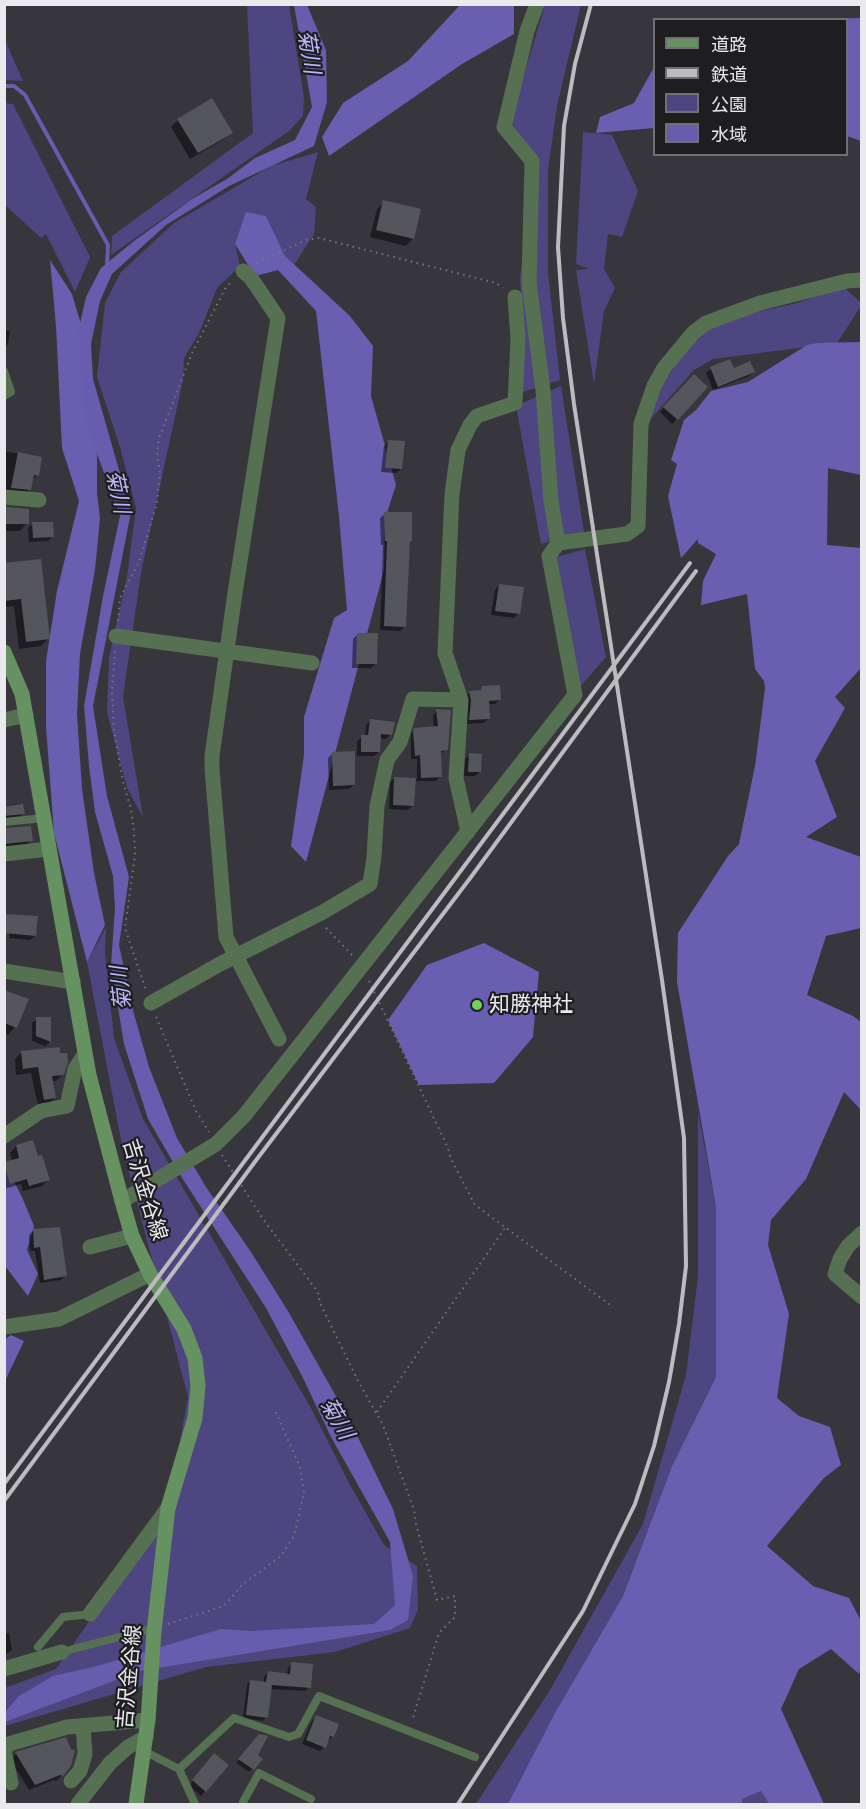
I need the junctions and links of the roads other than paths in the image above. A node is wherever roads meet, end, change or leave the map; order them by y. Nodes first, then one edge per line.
1 (537, 4) edge
2 (243, 271) road end
3 (861, 280) edge
4 (515, 297) road end
5 (4, 371) edge
6 (4, 396) edge
7 (4, 497) edge
8 (39, 500) dead end
9 (558, 543) junction
10 (116, 636) road end
11 (228, 651) junction
12 (4, 652) edge
13 (312, 663) dead end
14 (461, 700) junction
15 (26, 715) junction
16 (4, 720) edge
17 (44, 818) junction
18 (4, 822) edge
19 (468, 832) junction
20 (49, 849) junction
21 (4, 854) edge
22 (236, 956) junction
23 (4, 971) edge
24 (73, 982) junction
25 (150, 1003) road end
26 (279, 1039) dead end
27 (85, 1054) junction
28 (4, 1136) edge
29 (122, 1201) junction
30 (861, 1233) edge
31 (132, 1236) junction
32 (90, 1247) dead end
33 (150, 1274) junction
34 (861, 1297) edge
35 (4, 1327) edge
36 (168, 1508) junction
37 (90, 1614) joint
38 (154, 1629) junction
39 (38, 1647) dead end
40 (62, 1652) joint
41 (4, 1669) edge
42 (148, 1715) junction
43 (83, 1726) junction
44 (145, 1744) junction
45 (4, 1750) edge
46 (475, 1757) dead end
47 (179, 1769) junction
48 (71, 1782) dead end
49 (11, 1783) dead end
50 (311, 1798) dead end
51 (78, 1804) edge
52 (136, 1804) edge
53 (195, 1804) edge
54 (243, 1804) edge

1 - 9 street
2 - 11 street
3 - 9 street
4 - 14 street
5 - 6 lane
7 - 8 street
9 - 19 street
10 - 11 street
11 - 13 street
11 - 22 street
12 - 15 main road, 吉沢金谷線
14 - 19 street
14 - 22 street
15 - 16 street
15 - 17 main road, 吉沢金谷線
17 - 18 lane
17 - 20 main road, 吉沢金谷線
19 - 29 street
20 - 21 street
20 - 24 main road, 吉沢金谷線
22 - 25 street
22 - 26 street
23 - 24 street
24 - 27 main road, 吉沢金谷線
27 - 28 street
27 - 29 main road, 吉沢金谷線
29 - 31 main road, 吉沢金谷線
30 - 34 street
31 - 32 street
31 - 33 main road, 吉沢金谷線
33 - 35 street
33 - 36 main road, 吉沢金谷線
36 - 37 street
36 - 38 main road, 吉沢金谷線
37 - 39 lane
38 - 40 lane
38 - 42 main road, 吉沢金谷線
40 - 41 street
42 - 43 street
42 - 44 main road, 吉沢金谷線
43 - 45 street
43 - 48 street
44 - 47 lane
44 - 51 street
44 - 52 main road, 吉沢金谷線
45 - 49 street
46 - 47 lane
47 - 53 lane
50 - 54 lane

